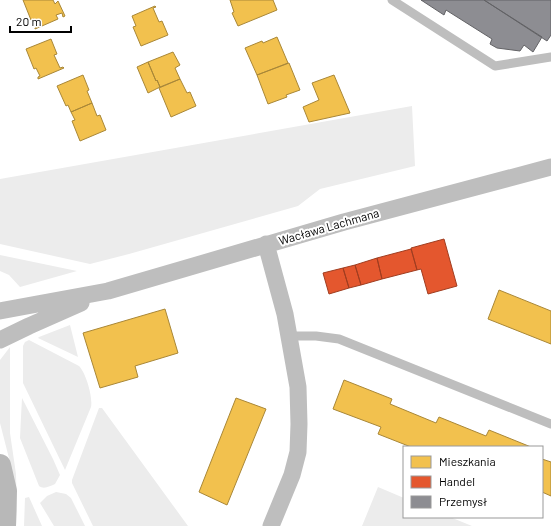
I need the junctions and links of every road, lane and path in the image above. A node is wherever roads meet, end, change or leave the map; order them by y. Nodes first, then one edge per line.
1 (392, 0) edge
2 (551, 57) edge
3 (551, 167) edge
4 (266, 244) junction
5 (108, 291) junction
6 (0, 311) edge
7 (289, 336) junction
8 (0, 340) edge
9 (551, 424) edge
10 (0, 464) edge
11 (5, 526) edge
12 (271, 526) edge

1 - 2 lane
3 - 4 street, Wacława Lachmana
4 - 5 street, Wacława Lachmana
4 - 7 street
5 - 6 street, Wacława Lachmana
5 - 8 street, Wacława Lachmana
7 - 9 lane
7 - 12 street
10 - 11 street

